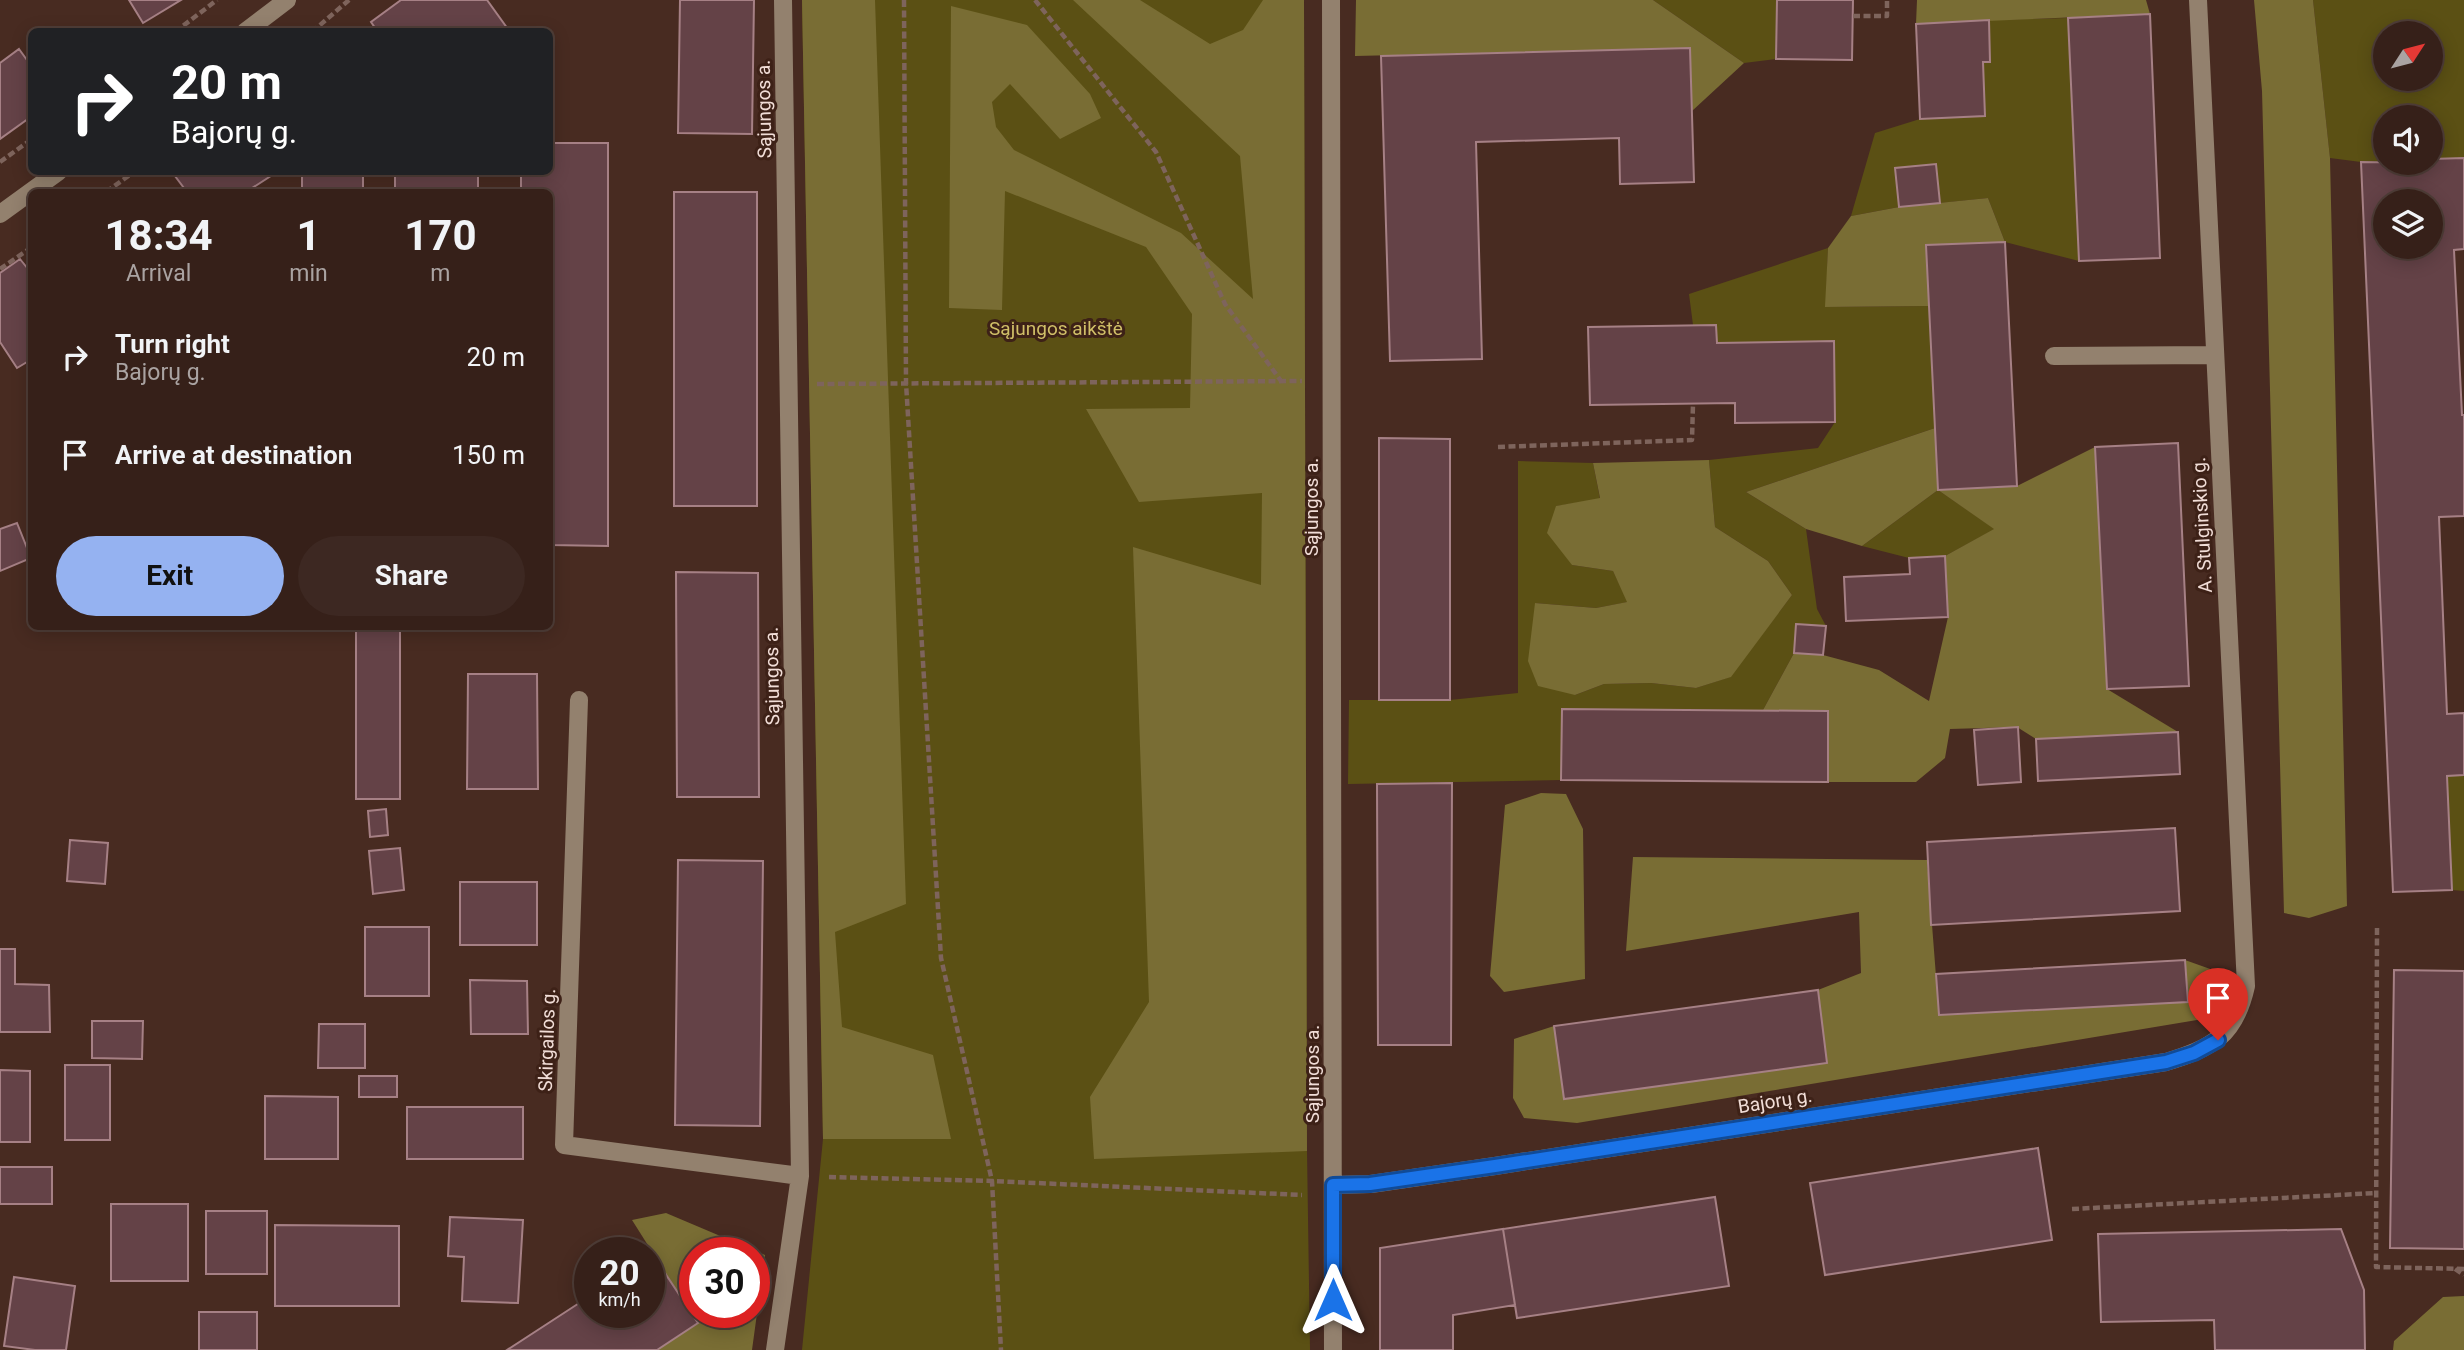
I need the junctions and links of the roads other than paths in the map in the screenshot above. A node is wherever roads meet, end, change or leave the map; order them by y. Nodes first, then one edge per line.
1 (287, 0) edge
2 (783, 0) edge
3 (1331, 0) edge
4 (2198, 0) edge
5 (250, 28) edge
6 (54, 175) edge
7 (35, 189) edge
8 (28, 194) edge
9 (0, 215) edge
10 (2215, 355) junction
11 (2054, 356) dead end
12 (579, 700) dead end
13 (2218, 1040) joint
14 (800, 1176) junction
15 (1333, 1185) junction
16 (775, 1350) edge
17 (1333, 1350) edge

1 - 5 street
2 - 14 street, Sąjungos a.
3 - 15 street, Sąjungos a.
4 - 10 street, A. Stulginskio g.
6 - 7 street
8 - 9 street
10 - 11 street
10 - 13 street, A. Stulginskio g.
12 - 14 street, Skirgailos g.
13 - 15 street, Bajorų g.
14 - 16 street, Sąjungos a.
15 - 17 street, Sąjungos a.

